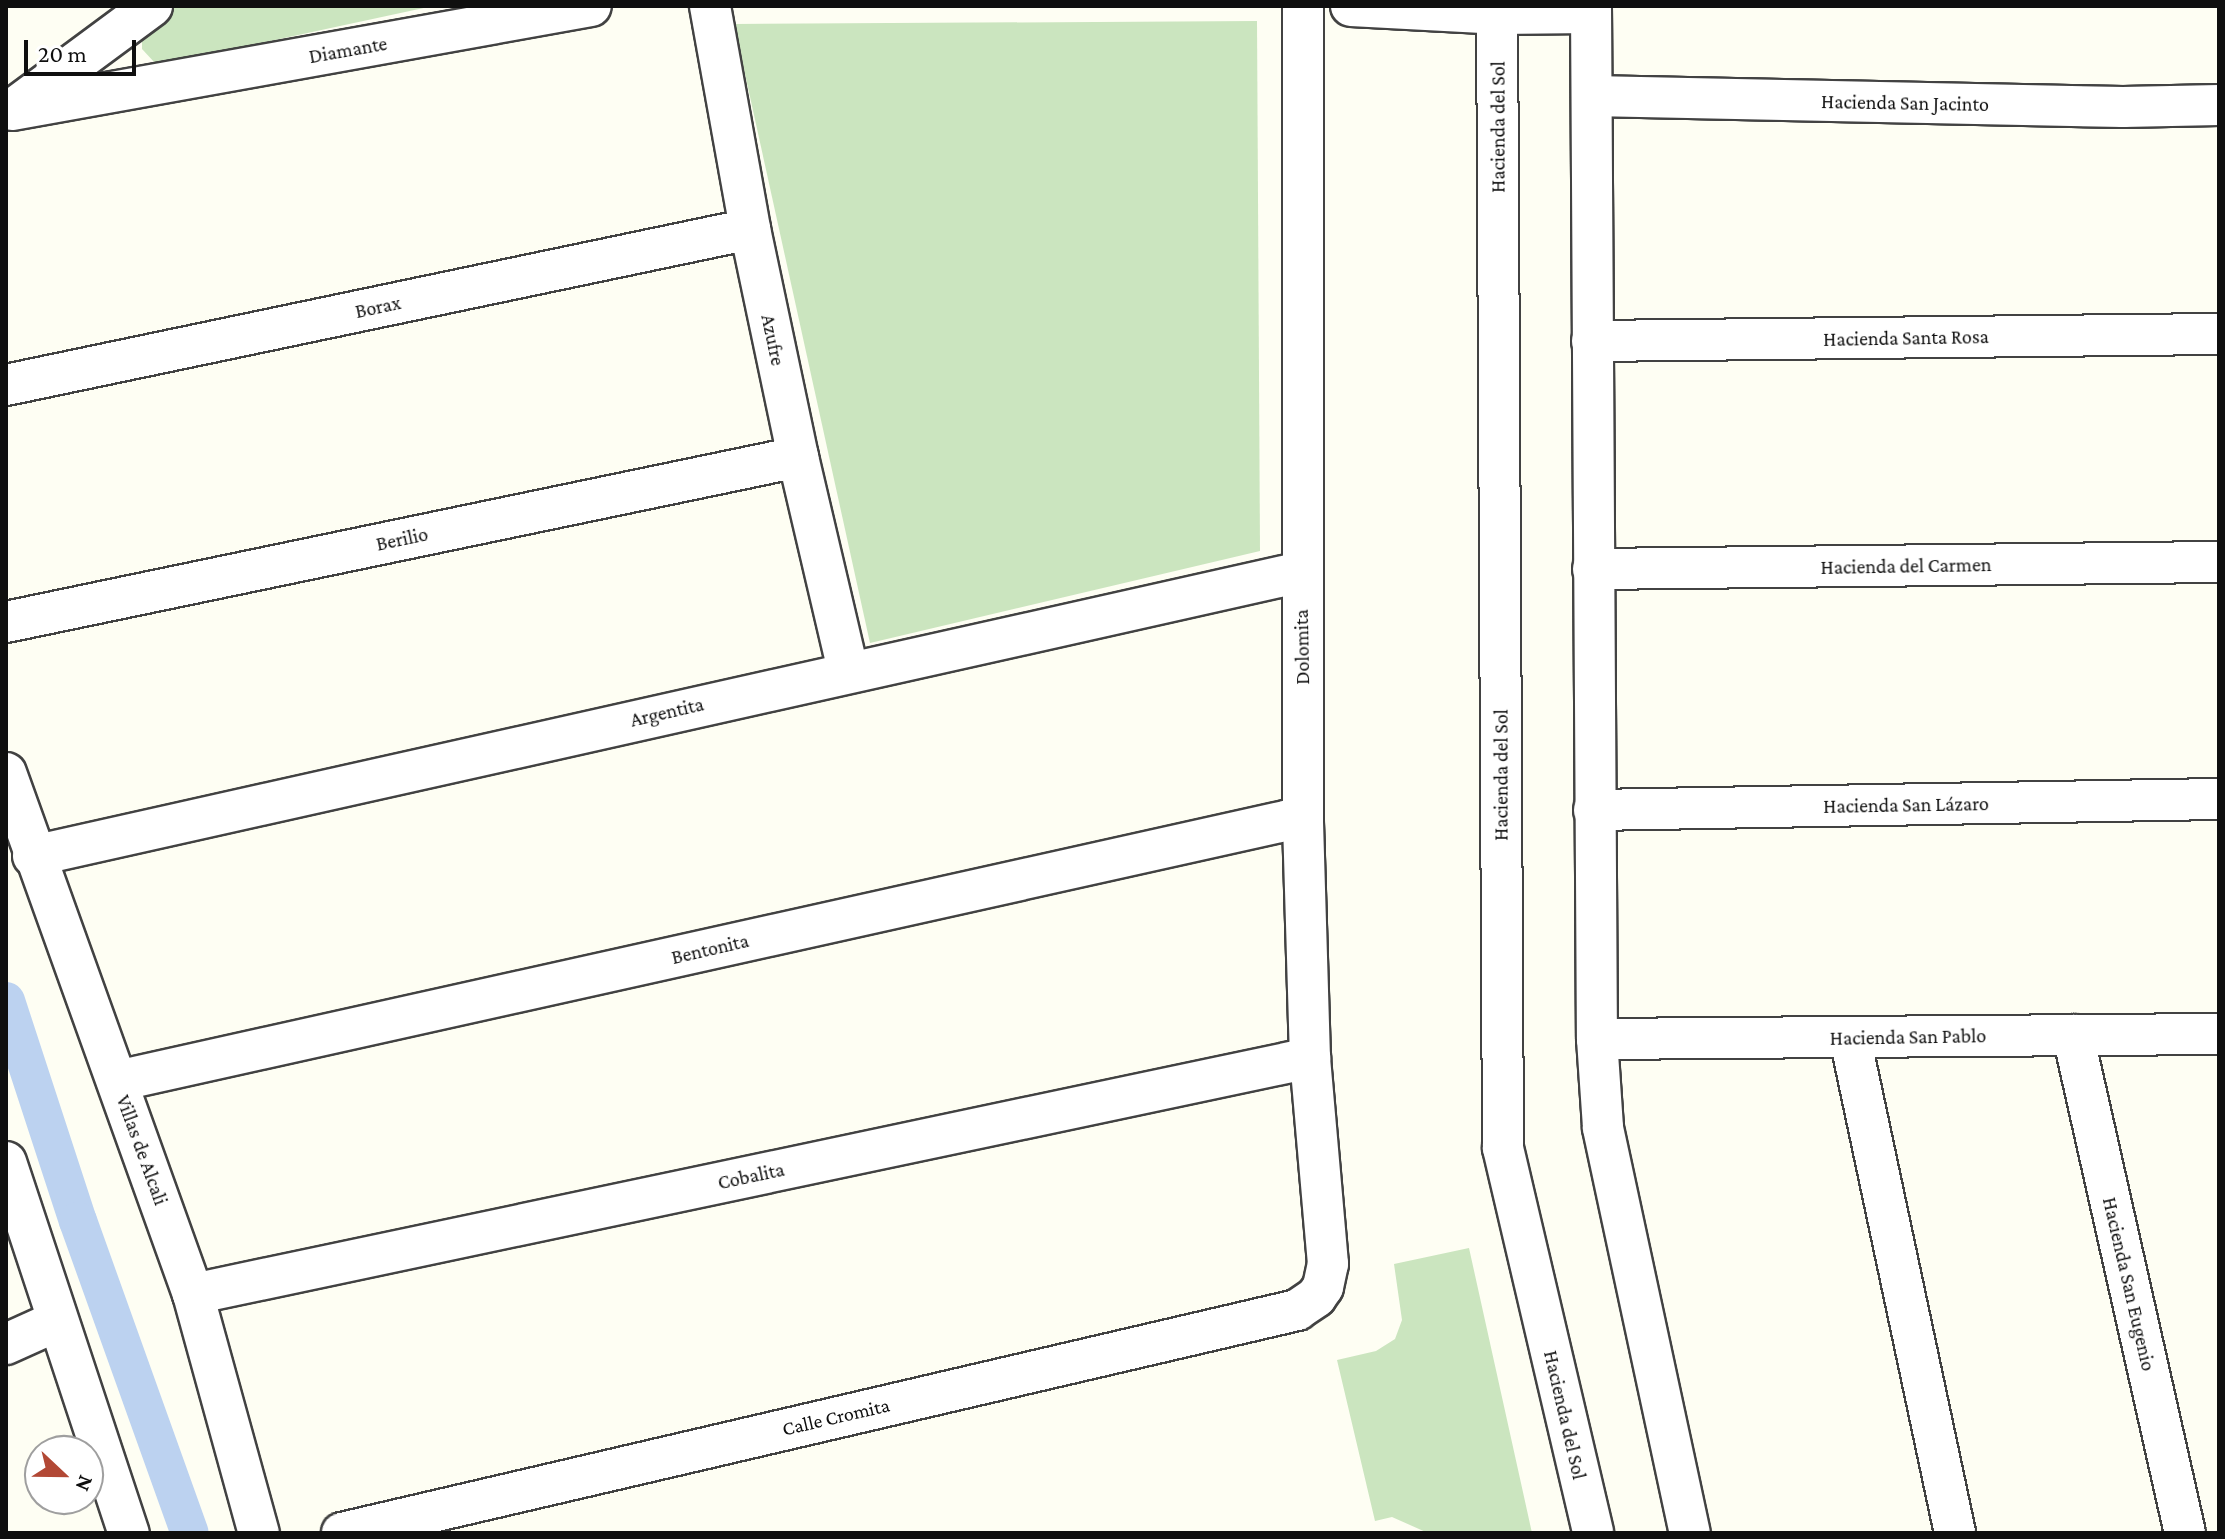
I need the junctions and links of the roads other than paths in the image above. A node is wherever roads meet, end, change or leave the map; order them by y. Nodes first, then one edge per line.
1 (152, 6) edge
2 (591, 6) edge
3 (710, 6) edge
4 (1303, 6) edge
5 (1351, 6) edge
6 (1497, 10) edge
7 (1591, 10) edge
8 (1592, 96) junction
9 (2219, 105) edge
10 (9, 112) edge
11 (750, 229) junction
12 (2219, 334) edge
13 (1592, 341) junction
14 (6, 385) edge
15 (798, 457) junction
16 (2219, 562) edge
17 (1593, 569) junction
18 (1301, 572) junction
19 (6, 622) edge
20 (848, 671) junction
21 (6, 773) edge
22 (2219, 799) edge
23 (1594, 810) junction
24 (1303, 817) junction
25 (33, 856) junction
26 (2219, 1034) edge
27 (2073, 1035) junction
28 (1850, 1038) junction
29 (1597, 1039) junction
30 (1310, 1058) junction
31 (117, 1081) junction
32 (6, 1162) edge
33 (1323, 1287) joint
34 (193, 1294) junction
35 (57, 1321) junction
36 (6, 1344) edge
37 (129, 1533) edge
38 (259, 1533) edge
39 (342, 1533) edge
40 (1593, 1533) edge
41 (1690, 1533) edge
42 (1955, 1533) edge
43 (2185, 1533) edge

1 - 10 street
2 - 10 street, Diamante
3 - 11 street, Azufre
4 - 18 street, Dolomita
5 - 6 street
6 - 7 street
6 - 40 street, Hacienda del Sol
7 - 8 street
8 - 9 street, Hacienda San Jacinto
8 - 13 street
11 - 14 street, Borax
11 - 15 street, Azufre
12 - 13 street, Hacienda Santa Rosa
13 - 17 street
15 - 19 street, Berilio
15 - 20 street, Azufre
16 - 17 street, Hacienda del Carmen
17 - 23 street
18 - 20 street, Argentita
18 - 24 street, Dolomita
20 - 25 street, Argentita
21 - 25 street, Villas de Alcali
22 - 23 street, Hacienda San Lázaro
23 - 29 street
24 - 30 street, Dolomita
24 - 31 street, Bentonita
25 - 31 street, Villas de Alcali
26 - 27 street, Hacienda San Pablo
27 - 28 street, Hacienda San Pablo
27 - 43 street, Hacienda San Eugenio
28 - 29 street, Hacienda San Pablo
28 - 42 street
29 - 41 street
30 - 33 street, Dolomita
30 - 34 street, Cobalita
31 - 34 street, Villas de Alcali
32 - 35 street
33 - 39 street, Calle Cromita
34 - 38 street, Villas de Alcali
35 - 36 street
35 - 37 street

